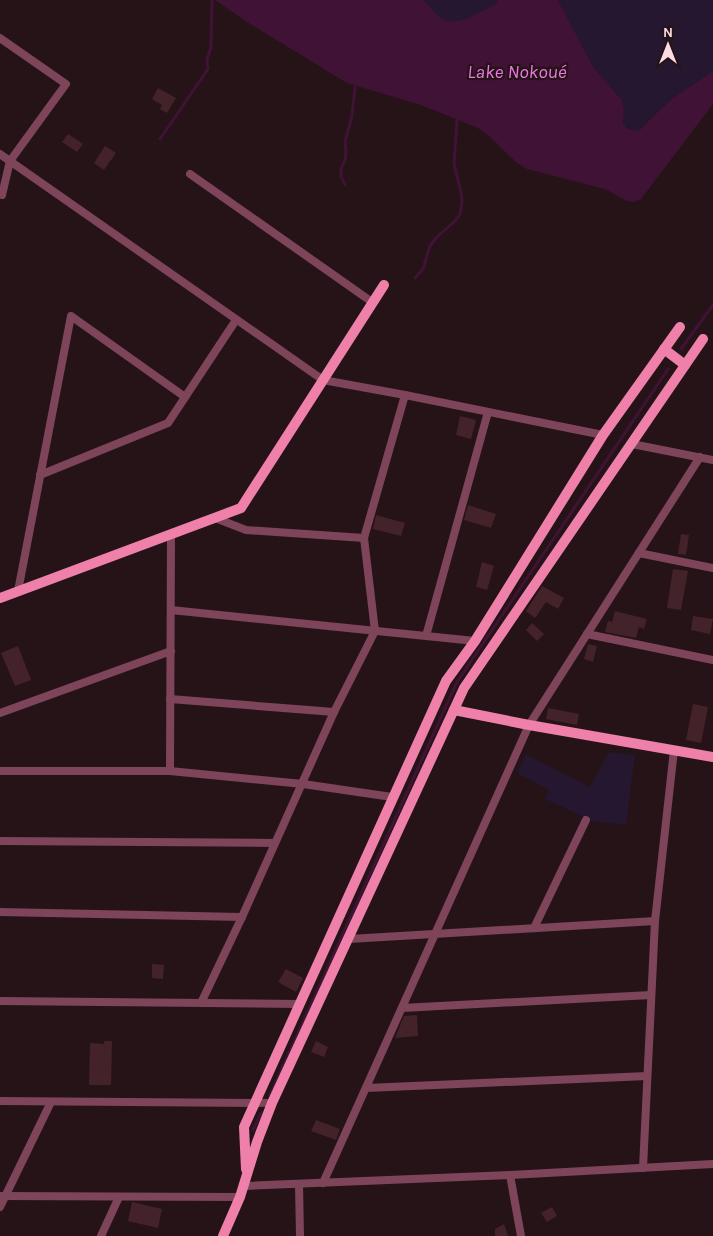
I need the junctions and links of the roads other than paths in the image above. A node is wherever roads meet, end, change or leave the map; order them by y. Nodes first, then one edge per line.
1 (0, 38) edge
2 (0, 154) edge
3 (10, 162) junction
4 (190, 174) dead end
5 (2, 195) dead end
6 (384, 285) dead end
7 (372, 302) junction
8 (236, 320) junction
9 (680, 326) dead end
10 (703, 339) dead end
11 (664, 349) junction
12 (685, 365) junction
13 (323, 380) junction
14 (405, 395) junction
15 (185, 397) junction
16 (488, 412) junction
17 (603, 435) junction
18 (632, 444) junction
19 (700, 457) junction
20 (713, 460) edge
21 (40, 475) junction
22 (215, 518) junction
23 (171, 535) junction
24 (364, 538) junction
25 (639, 553) junction
26 (713, 568) edge
27 (18, 591) junction
28 (0, 598) edge
29 (171, 610) junction
30 (375, 631) junction
31 (587, 634) junction
32 (426, 636) junction
33 (475, 641) junction
34 (170, 650) junction
35 (713, 660) edge
36 (170, 698) junction
37 (454, 710) junction
38 (334, 712) junction
39 (0, 713) edge
40 (529, 725) junction
41 (674, 750) junction
42 (713, 757) edge
43 (0, 771) edge
44 (170, 771) junction
45 (303, 784) junction
46 (392, 797) junction
47 (586, 820) dead end
48 (0, 841) edge
49 (275, 843) junction
50 (0, 912) edge
51 (242, 917) junction
52 (655, 921) junction
53 (534, 928) junction
54 (434, 934) junction
55 (349, 939) junction
56 (651, 995) junction
57 (0, 1001) edge
58 (201, 1003) junction
59 (299, 1004) junction
60 (402, 1008) junction
61 (647, 1076) junction
62 (366, 1088) junction
63 (0, 1102) edge
64 (51, 1102) junction
65 (255, 1104) junction
66 (272, 1104) junction
67 (713, 1164) edge
68 (643, 1168) junction
69 (510, 1175) junction
70 (245, 1182) junction
71 (323, 1183) junction
72 (299, 1184) junction
73 (2, 1196) edge
74 (119, 1196) junction
75 (240, 1197) junction
76 (0, 1207) edge
77 (101, 1236) edge
78 (223, 1236) edge
79 (300, 1236) edge
80 (521, 1236) edge

1 - 3 street
2 - 3 street
3 - 5 street
3 - 8 street
4 - 7 street
6 - 7 street
7 - 13 street
8 - 13 street
8 - 15 street
9 - 11 street
10 - 12 street
11 - 12 street
11 - 17 street
12 - 18 street
13 - 14 street
13 - 22 street
14 - 16 street
14 - 24 street
15 - 21 street
15 - 21 street
16 - 17 street
16 - 32 street
17 - 33 street
18 - 19 street
18 - 37 street
19 - 20 street
19 - 25 street
21 - 27 street
22 - 23 street
22 - 24 street
23 - 27 street
23 - 29 street
24 - 30 street
25 - 26 street
25 - 31 street
27 - 28 street
29 - 30 street
29 - 34 street
30 - 32 street
30 - 38 street
31 - 35 street
31 - 40 street
32 - 33 street
33 - 46 street
34 - 36 street
34 - 39 street
36 - 38 street
36 - 44 street
37 - 40 street
37 - 55 street
38 - 45 street
40 - 41 street
40 - 54 street
41 - 42 street
41 - 52 street
43 - 44 street
44 - 45 street
45 - 46 street
45 - 49 street
46 - 59 street
47 - 53 street
48 - 49 street
49 - 51 street
50 - 51 street
51 - 58 street
52 - 53 street
52 - 56 street
53 - 54 street
54 - 55 street
54 - 60 street
55 - 66 street
56 - 60 street
56 - 61 street
57 - 58 street
58 - 59 street
59 - 65 street
60 - 62 street
61 - 62 street
61 - 68 street
62 - 71 street
63 - 64 street
64 - 65 street
64 - 73 street
65 - 66 street
65 - 70 street
66 - 70 street
67 - 68 street
68 - 69 street
69 - 71 street
69 - 80 street
70 - 72 street
70 - 75 street
71 - 72 street
72 - 79 street
73 - 74 street
73 - 76 street
74 - 75 street
74 - 77 street
75 - 78 street

